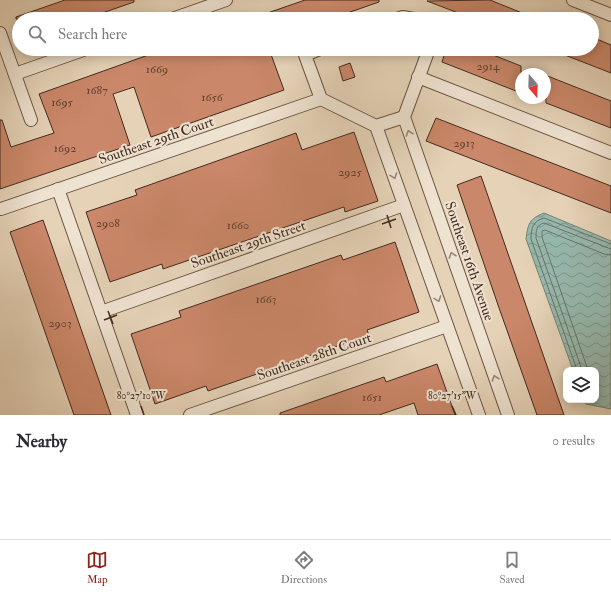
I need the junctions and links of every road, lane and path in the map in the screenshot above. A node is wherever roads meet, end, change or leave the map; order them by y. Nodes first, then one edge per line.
1 (226, 0) edge
2 (573, 0) edge
3 (192, 12) edge
4 (611, 15) edge
5 (0, 33) edge
6 (66, 56) edge
7 (305, 56) edge
8 (426, 56) edge
9 (14, 74) junction
10 (418, 78) junction
11 (321, 99) junction
12 (404, 116) junction
13 (31, 120) dead end
14 (376, 126) junction
15 (611, 153) edge
16 (58, 190) junction
17 (404, 205) junction
18 (1, 209) edge
19 (101, 312) junction
20 (447, 326) junction
21 (215, 411) edge
22 (137, 415) edge
23 (190, 415) edge
24 (479, 415) edge
25 (508, 415) edge

1 - 3 street
2 - 4 street
5 - 9 street
6 - 9 street
7 - 11 street
8 - 10 street
9 - 13 street
10 - 12 street
10 - 15 street
11 - 14 street
11 - 16 street, Southeast 29th Court
12 - 14 street
25 -> 12 street, Southeast 16th Avenue
14 -> 17 street
16 - 18 street, Southeast 29th Court
16 - 19 street
17 - 19 street, Southeast 29th Street
17 -> 20 street
19 - 22 street
20 - 21 street, Southeast 28th Court
20 - 24 street
21 - 23 street, Southeast 28th Court

